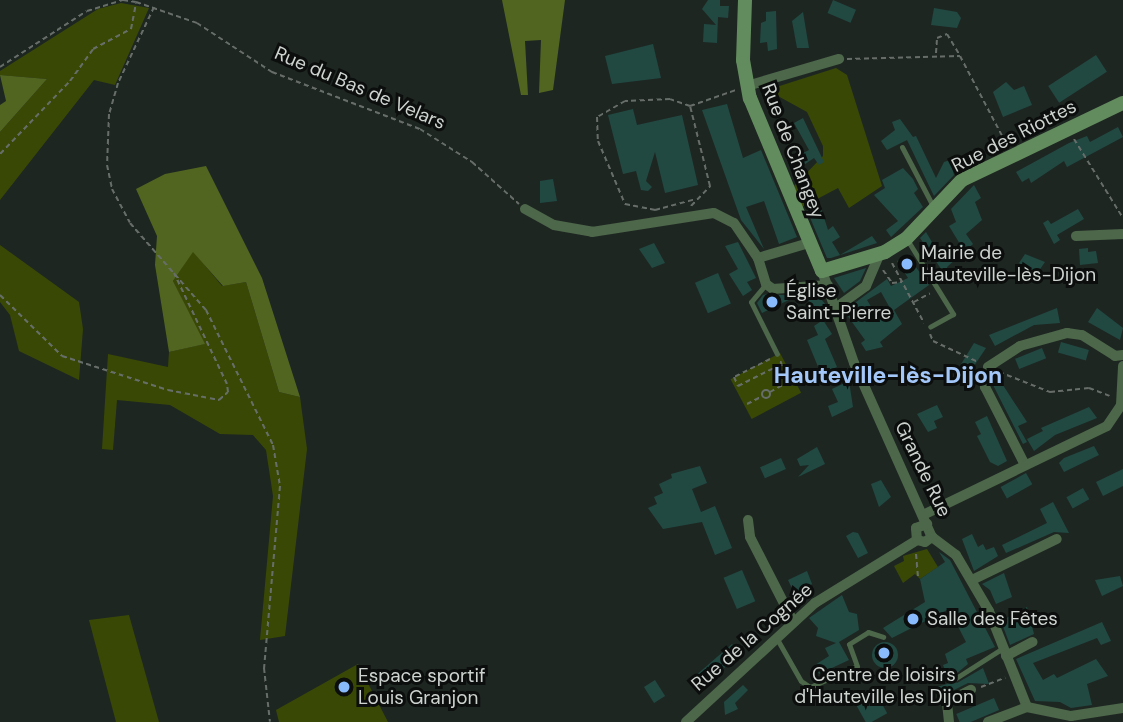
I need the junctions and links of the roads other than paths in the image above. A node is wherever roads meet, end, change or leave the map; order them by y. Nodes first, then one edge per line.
1 (745, 0) edge
2 (839, 59) road end
3 (747, 86) junction
4 (1123, 103) edge
5 (902, 147) dead end
6 (525, 209) road end
7 (935, 209) junction
8 (1123, 234) edge
9 (1076, 236) dead end
10 (906, 239) junction
11 (809, 243) junction
12 (758, 258) junction
13 (878, 259) junction
14 (822, 271) junction
15 (766, 284) junction
16 (828, 285) junction
17 (837, 307) junction
18 (930, 327) dead end
19 (1123, 355) edge
20 (778, 356) road end
21 (1123, 366) edge
22 (1024, 465) junction
23 (748, 520) dead end
24 (925, 520) junction
25 (932, 537) junction
26 (1057, 539) dead end
27 (914, 541) junction
28 (972, 579) junction
29 (793, 621) junction
30 (775, 636) junction
31 (883, 637) dead end
32 (1032, 642) dead end
33 (1004, 652) junction
34 (956, 678) dead end
35 (971, 690) road end
36 (1027, 707) junction
37 (1123, 708) edge
38 (686, 722) edge
39 (949, 722) edge
40 (988, 722) edge

1 - 3 street, Rue de Changey
2 - 3 street
3 - 11 street, Rue de Changey
4 - 7 street, Rue des Riottes
5 - 7 lane
6 - 12 street
7 - 10 street, Rue des Riottes
8 - 9 street
10 - 13 street, Rue des Riottes
10 - 18 lane
11 - 12 street
11 - 14 street, Rue de Changey
12 - 15 street
13 - 14 street, Rue des Riottes
13 - 17 street
14 - 16 street, Grande Rue
15 - 16 street
15 - 20 lane
16 - 17 street, Grande Rue
17 - 24 street, Grande Rue
19 - 22 street
21 - 22 street
22 - 24 street
23 - 29 street
24 - 25 street, Grande Rue
24 - 27 street, Rue de la Cognée
25 - 27 street, Rue de la Cognée
25 - 28 street, Grande Rue
26 - 28 street
27 - 29 street, Rue de la Cognée
28 - 33 street, Grande Rue
29 - 30 street, Rue de la Cognée
30 - 31 lane
30 - 38 street, Rue de la Cognée
32 - 33 street
33 - 34 lane
33 - 36 street, Grande Rue
35 - 39 street
36 - 37 street
36 - 40 street

